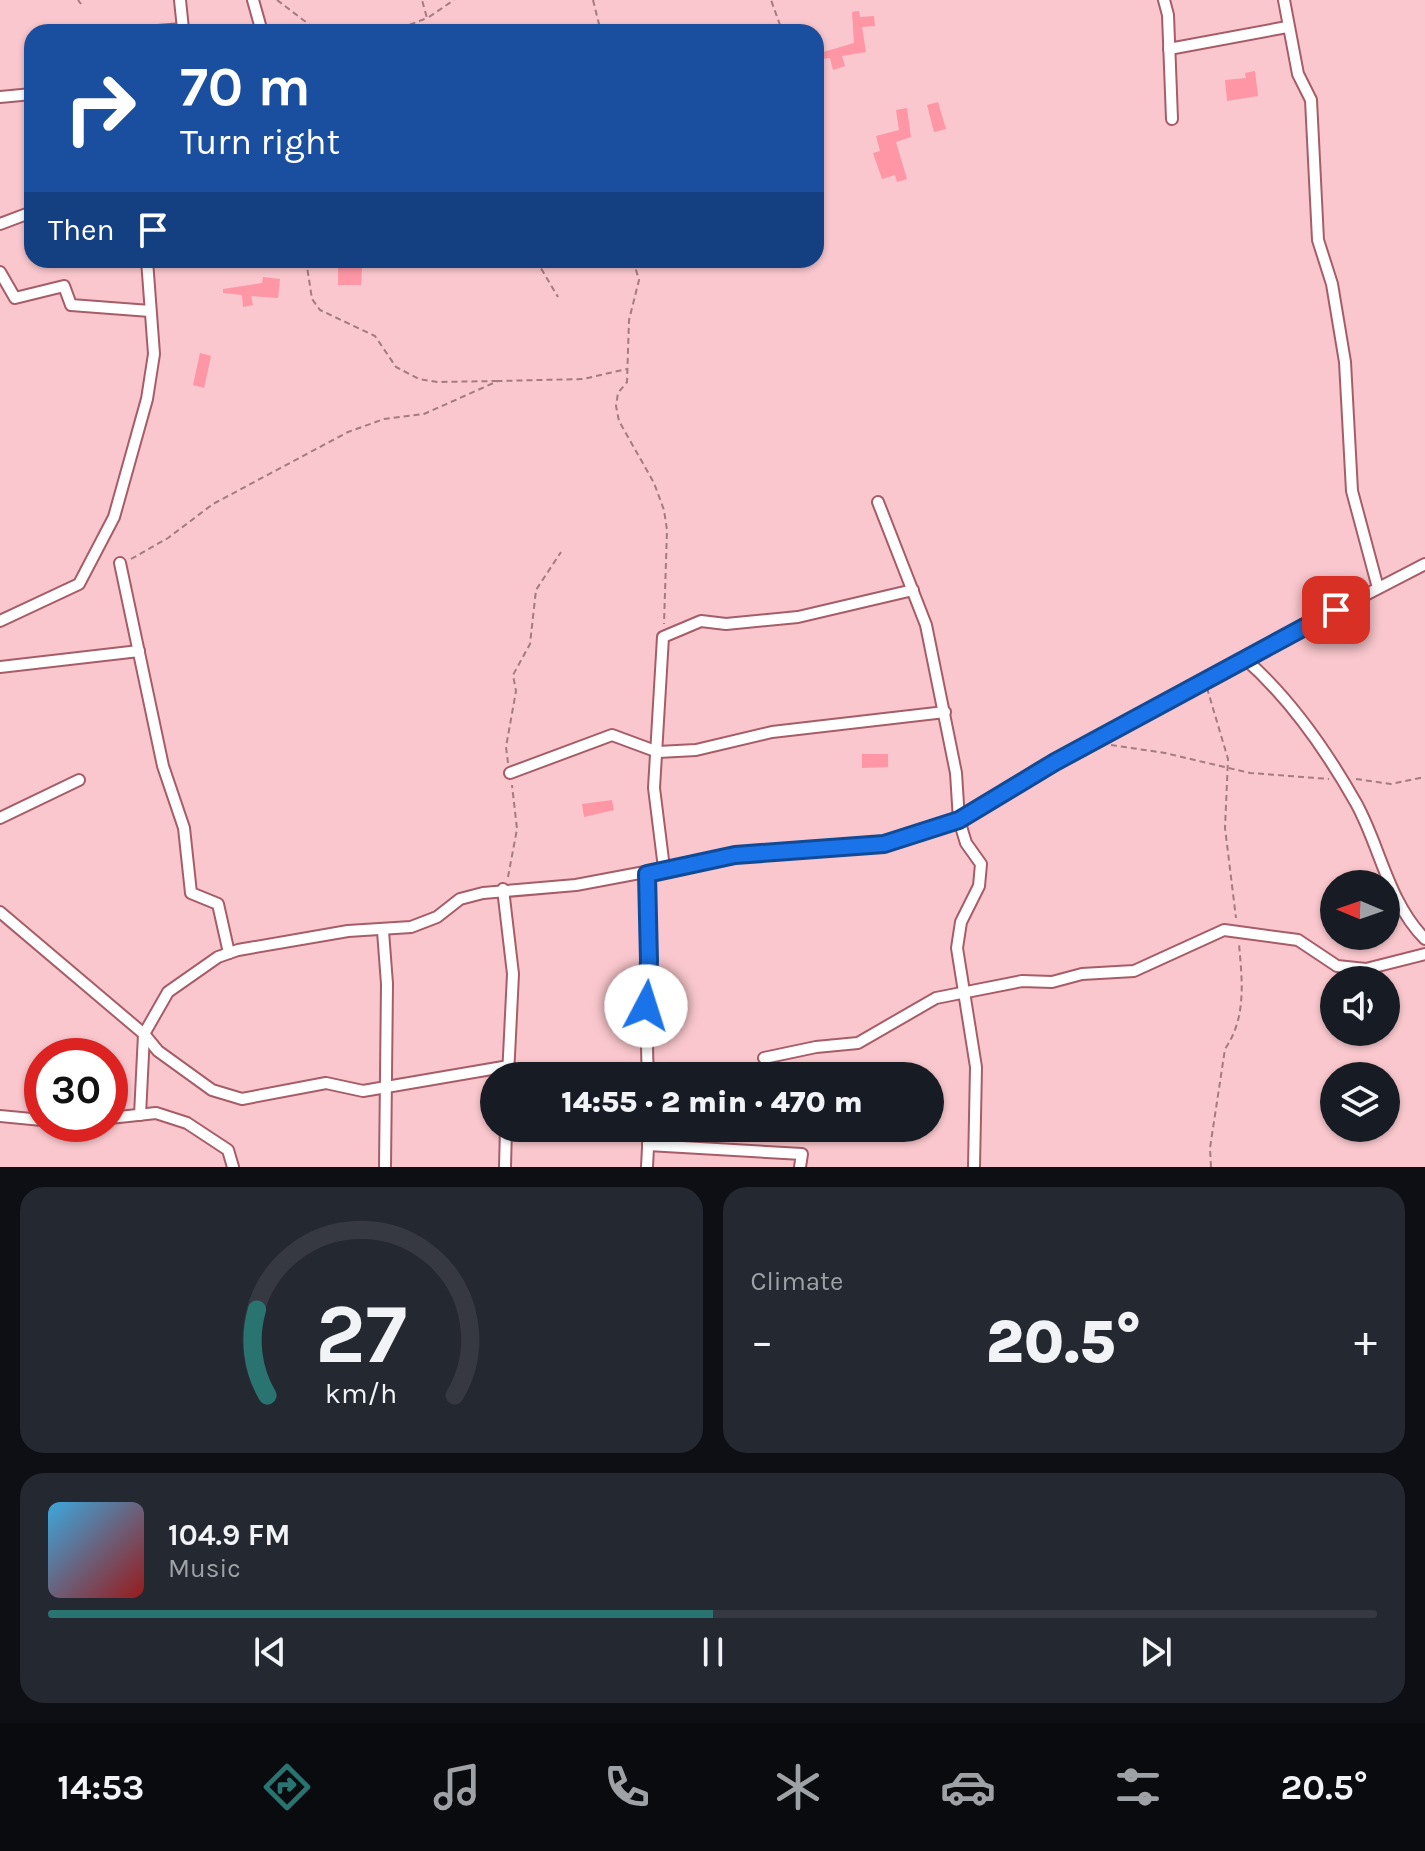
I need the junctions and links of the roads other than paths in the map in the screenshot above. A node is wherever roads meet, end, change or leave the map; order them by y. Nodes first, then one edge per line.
1 (180, 0) edge
2 (253, 0) edge
3 (1164, 0) edge
4 (1284, 0) edge
5 (182, 24) edge
6 (260, 24) edge
7 (1287, 27) junction
8 (1169, 49) junction
9 (24, 95) edge
10 (0, 97) edge
11 (1172, 119) dead end
12 (24, 215) edge
13 (0, 224) edge
14 (147, 268) edge
15 (0, 272) edge
16 (150, 311) junction
17 (878, 502) dead end
18 (120, 563) road end
19 (1425, 564) edge
20 (1378, 588) junction
21 (913, 590) junction
22 (0, 621) edge
23 (139, 651) junction
24 (1244, 658) junction
25 (0, 667) edge
26 (945, 712) junction
27 (658, 752) junction
28 (510, 773) road end
29 (79, 780) dead end
30 (0, 818) edge
31 (959, 820) junction
32 (664, 868) junction
33 (647, 874) junction
34 (503, 889) junction
35 (0, 912) edge
36 (383, 931) junction
37 (1425, 939) edge
38 (229, 953) junction
39 (1425, 954) edge
40 (965, 991) junction
41 (144, 1034) junction
42 (764, 1058) dead end
43 (509, 1062) edge
44 (647, 1062) edge
45 (480, 1075) edge
46 (384, 1088) junction
47 (140, 1115) junction
48 (0, 1116) edge
49 (128, 1116) edge
50 (24, 1118) edge
51 (506, 1142) edge
52 (648, 1142) edge
53 (648, 1145) junction
54 (233, 1167) edge
55 (385, 1167) edge
56 (505, 1167) edge
57 (647, 1167) edge
58 (800, 1167) edge
59 (974, 1167) edge

1 - 5 street
2 - 6 street
3 - 8 street
4 - 7 street
7 - 8 street
7 - 20 street
8 - 11 street
9 - 10 street
12 - 13 street
14 - 16 street
15 - 16 street
16 - 22 street
17 - 21 street
18 - 23 street
19 - 20 street
20 - 24 street
21 - 26 street
21 - 27 street
23 - 25 street
23 - 38 street
24 - 31 street
24 - 37 street
26 - 27 street
26 - 31 street
27 - 28 street
27 - 32 street
29 - 30 street
31 - 32 street
31 - 40 street
32 - 33 street
33 - 34 street
33 - 44 street
34 - 36 street
34 - 43 street
35 - 41 street
36 - 38 street
36 - 46 street
38 - 41 street
39 - 40 street
40 - 42 street
40 - 59 street
41 - 46 street
41 - 47 street
45 - 46 street
46 - 55 street
47 - 49 street
47 - 54 street
48 - 50 street
51 - 56 street
52 - 53 street
53 - 57 street
53 - 58 street

